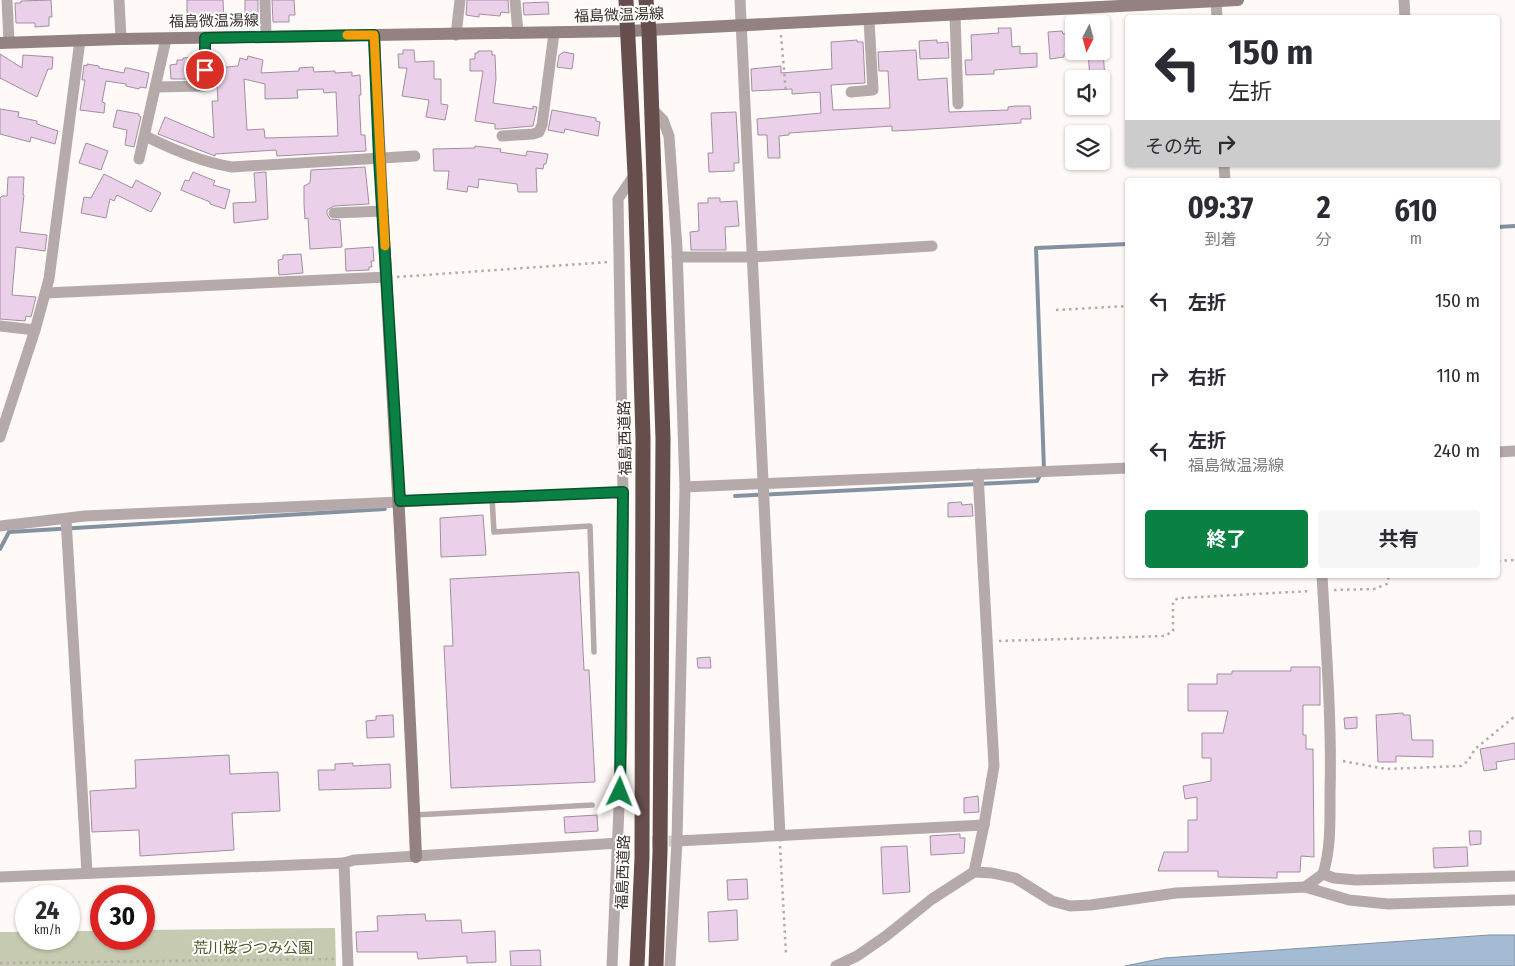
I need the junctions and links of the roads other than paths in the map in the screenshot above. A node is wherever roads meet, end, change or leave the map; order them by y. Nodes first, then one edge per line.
1 (7, 0) edge
2 (119, 0) edge
3 (264, 0) edge
4 (460, 0) edge
5 (515, 0) edge
6 (626, 0) edge
7 (646, 0) edge
8 (740, 0) edge
9 (1238, 0) edge
10 (1404, 0) edge
11 (1216, 1) edge
12 (954, 15) junction
13 (1217, 15) edge
14 (1405, 15) edge
15 (869, 20) junction
16 (741, 26) junction
17 (649, 30) junction
18 (629, 31) junction
19 (518, 33) junction
20 (554, 33) junction
21 (374, 35) junction
22 (456, 35) junction
23 (266, 36) junction
24 (205, 38) junction
25 (121, 39) junction
26 (166, 39) junction
27 (80, 40) junction
28 (4, 43) edge
29 (156, 87) junction
30 (851, 92) dead end
31 (958, 104) dead end
32 (652, 109) junction
33 (145, 136) junction
34 (502, 136) dead end
35 (415, 156) dead end
36 (379, 158) junction
37 (138, 159) dead end
38 (635, 174) junction
39 (383, 211) junction
40 (334, 213) dead end
41 (932, 246) dead end
42 (677, 257) junction
43 (752, 257) junction
44 (387, 278) junction
45 (46, 293) junction
46 (0, 326) edge
47 (35, 330) junction
48 (4, 411) edge
49 (0, 437) edge
50 (1515, 451) edge
51 (1500, 452) edge
52 (1125, 468) edge
53 (978, 474) junction
54 (763, 483) junction
55 (684, 487) junction
56 (623, 492) junction
57 (492, 497) junction
58 (400, 501) junction
59 (66, 518) junction
60 (0, 526) edge
61 (1322, 578) edge
62 (594, 652) dead end
63 (592, 804) dead end
64 (415, 815) junction
65 (984, 825) junction
66 (780, 836) junction
67 (677, 841) junction
68 (619, 843) junction
69 (416, 857) junction
70 (344, 862) junction
71 (974, 872) junction
72 (87, 873) junction
73 (1323, 874) junction
74 (1515, 876) edge
75 (0, 877) edge
76 (1305, 887) junction
77 (1515, 900) edge
78 (348, 962) edge
79 (612, 966) edge
80 (637, 966) edge
81 (656, 966) edge
82 (670, 966) edge
83 (836, 966) edge

1 - 28 street
2 - 25 street
3 - 23 street
4 - 22 street
5 - 19 street
6 - 18 highway, 福島西道路
7 - 17 highway
8 - 16 street
9 - 11 main road, 福島微温湯線
10 - 14 street
11 - 12 main road, 福島微温湯線
11 - 13 street
12 - 15 main road, 福島微温湯線
12 - 31 street
15 - 16 main road, 福島微温湯線
15 - 30 street
16 - 17 main road, 福島微温湯線
16 - 43 street
17 - 18 main road, 福島微温湯線
17 - 32 highway
18 - 20 main road, 福島微温湯線
18 - 38 highway, 福島西道路
19 - 20 main road, 福島微温湯線
19 - 22 main road, 福島微温湯線
20 - 34 street
21 - 22 main road, 福島微温湯線
21 - 23 main road, 福島微温湯線
21 - 36 main road
23 - 24 main road, 福島微温湯線
24 - 26 main road, 福島微温湯線
24 - 29 street
25 - 26 main road, 福島微温湯線
25 - 27 main road, 福島微温湯線
26 - 29 street
27 - 28 main road, 福島微温湯線
27 - 45 street
29 - 33 street
32 - 42 street
32 - 81 highway
33 - 36 street
33 - 37 street
35 - 36 street
36 - 39 main road
38 - 56 street
38 - 80 highway, 福島西道路
39 - 40 street
39 - 44 main road
41 - 43 street
42 - 43 street
42 - 55 street
43 - 54 street
44 - 45 street
44 - 58 main road
45 - 47 street
46 - 47 street
47 - 48 street
48 - 49 street
50 - 51 street
52 - 53 street
53 - 54 street
53 - 65 street
54 - 55 street
54 - 66 street
55 - 67 street
56 - 57 street
56 - 68 street
57 - 58 street
57 - 62 lane
58 - 59 street
58 - 64 main road
59 - 60 street
59 - 72 street
61 - 73 street
63 - 64 lane
64 - 69 main road
65 - 66 street
65 - 71 street
66 - 67 street
67 - 82 street
68 - 69 street
68 - 79 street
69 - 70 street
70 - 72 street
70 - 78 street
71 - 76 street
71 - 83 street
72 - 75 street
73 - 74 street
73 - 76 street
76 - 77 street

